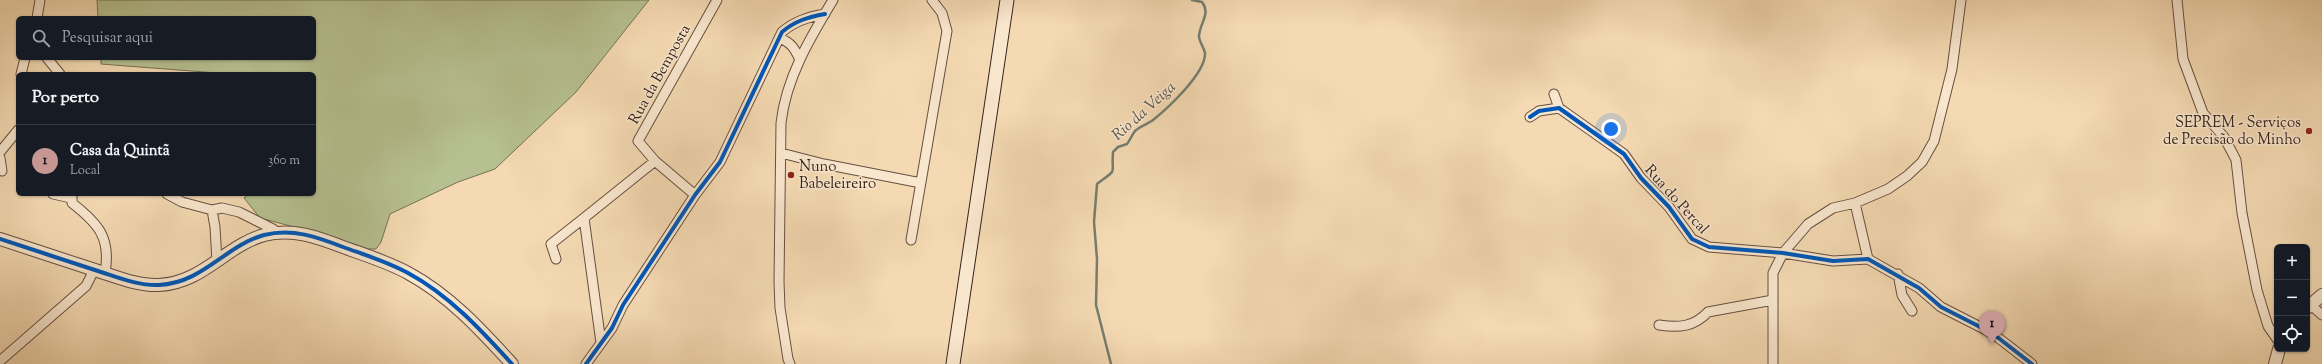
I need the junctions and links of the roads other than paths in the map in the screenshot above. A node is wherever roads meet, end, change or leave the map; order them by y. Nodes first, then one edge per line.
1 (40, 0) edge
2 (717, 0) edge
3 (833, 0) edge
4 (932, 0) edge
5 (1008, 0) edge
6 (1961, 0) edge
7 (2177, 0) edge
8 (825, 14) junction
9 (37, 16) edge
10 (779, 38) junction
11 (24, 60) edge
12 (50, 60) edge
13 (800, 60) junction
14 (22, 72) edge
15 (58, 72) edge
16 (1554, 94) dead end
17 (1559, 108) junction
18 (1530, 117) dead end
19 (16, 132) edge
20 (0, 152) edge
21 (781, 153) junction
22 (0, 158) edge
23 (655, 161) junction
24 (2, 171) dead end
25 (921, 183) junction
26 (695, 195) junction
27 (72, 196) edge
28 (170, 196) edge
29 (1855, 203) junction
30 (212, 210) junction
31 (584, 218) junction
32 (277, 233) junction
33 (0, 239) edge
34 (911, 240) dead end
35 (1783, 253) junction
36 (556, 259) dead end
37 (1868, 259) junction
38 (217, 262) junction
39 (94, 270) junction
40 (105, 273) junction
41 (1898, 274) junction
42 (2322, 295) edge
43 (1773, 300) junction
44 (2310, 306) edge
45 (2310, 308) edge
46 (1912, 311) dead end
47 (2322, 315) edge
48 (1659, 325) dead end
49 (2274, 335) edge
50 (601, 343) junction
51 (2278, 352) edge
52 (0, 361) edge
53 (787, 362) edge
54 (512, 364) edge
55 (586, 364) edge
56 (953, 364) edge
57 (1773, 364) edge
58 (2032, 364) edge
59 (2276, 364) edge

1 - 9 street
2 - 23 street, Rua da Bemposta
3 - 8 street
4 - 25 street
5 - 56 main road
6 - 29 street
7 - 49 street
8 - 10 street
8 - 13 street
10 - 13 street
10 - 26 street
11 - 14 street
12 - 15 street
13 - 21 street
16 - 17 street
17 - 18 street
17 - 35 street, Rua do Percal
19 - 20 street
21 - 25 street
21 - 53 street
22 - 24 street
23 - 26 street
23 - 31 street
25 - 34 street
26 - 50 street
27 - 40 street
28 - 30 street
29 - 35 street
29 - 37 street
30 - 32 street
30 - 38 street
31 - 36 street
31 - 50 street
32 - 38 street
32 - 54 street
33 - 39 street
35 - 37 street, Rua do Percal
35 - 43 street
37 - 41 street
38 - 40 street
39 - 40 street
39 - 52 street
41 - 46 street
41 - 58 street
42 - 44 street
43 - 48 street
43 - 57 street
45 - 47 street
50 - 55 street
51 - 59 street

